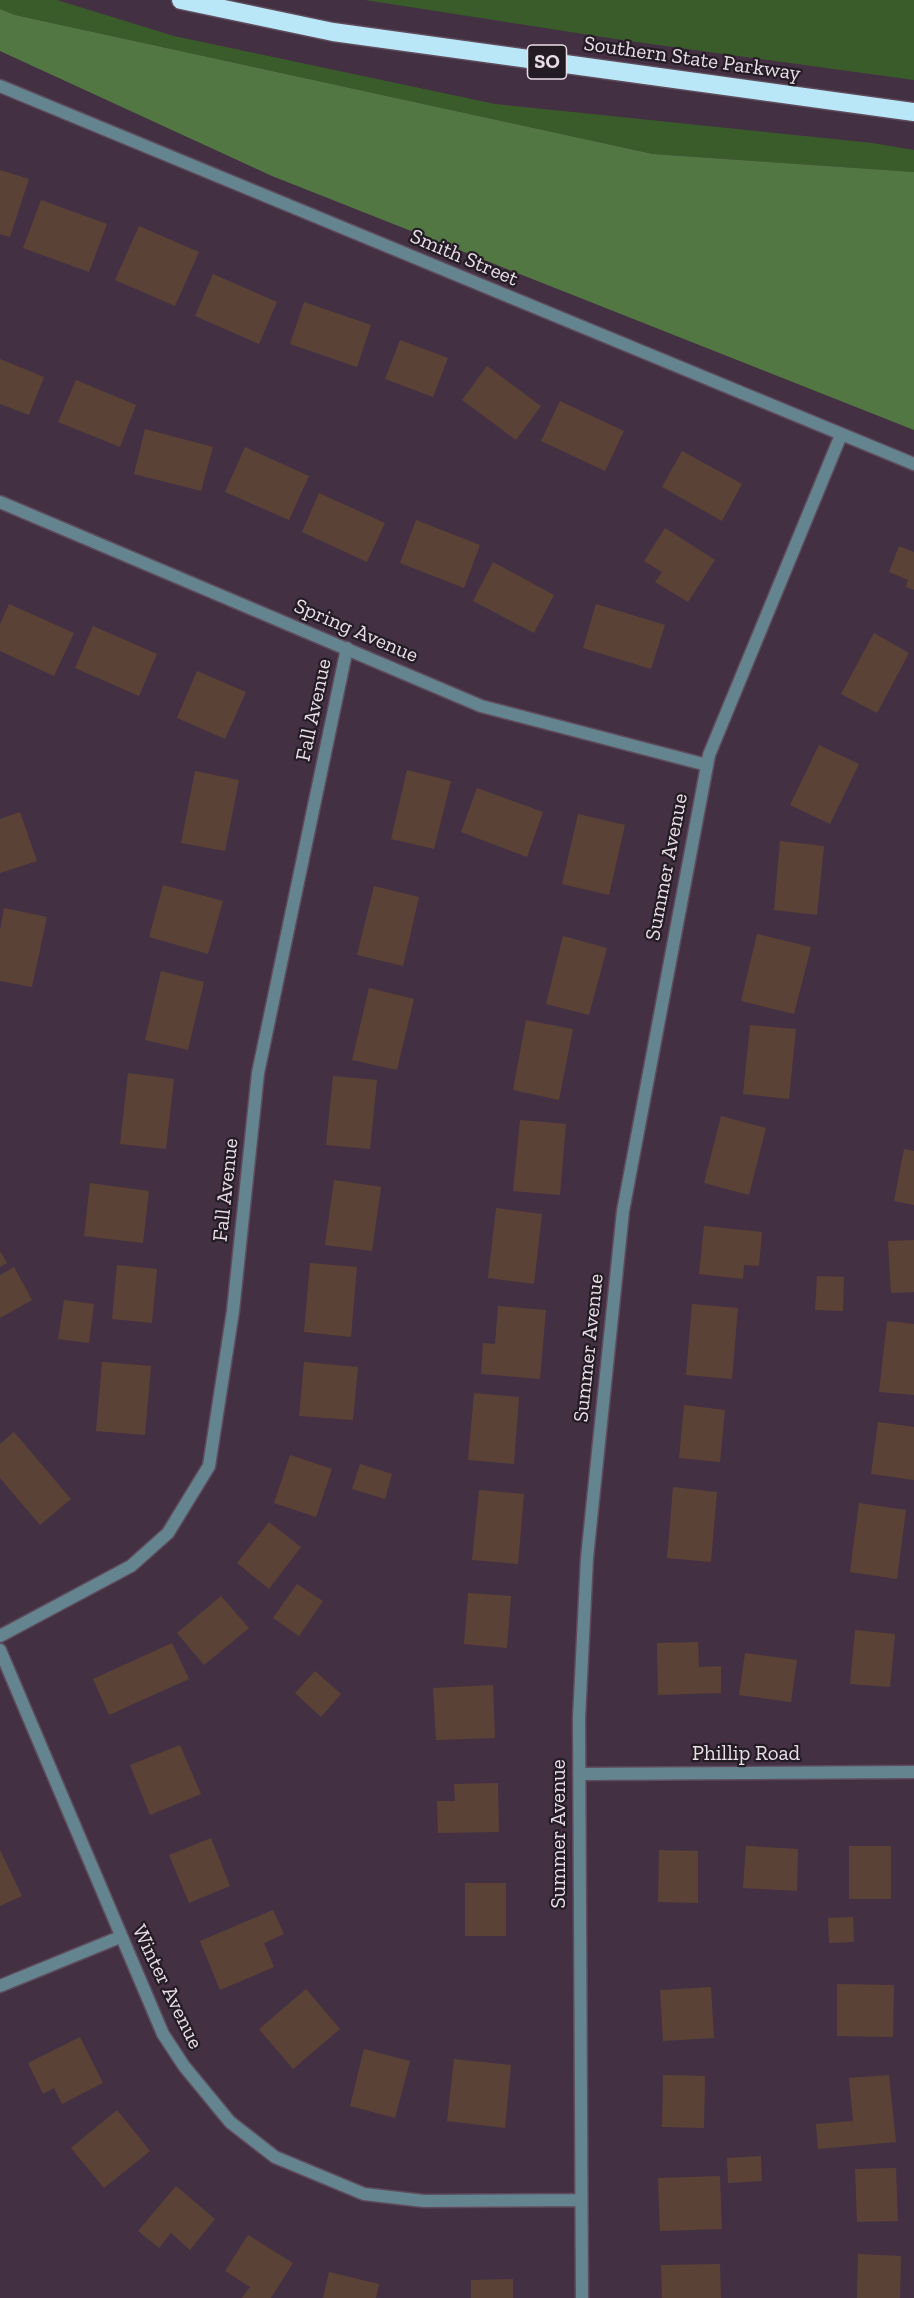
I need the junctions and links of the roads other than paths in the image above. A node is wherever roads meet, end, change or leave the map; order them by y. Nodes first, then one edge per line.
1 (181, 0) edge
2 (0, 86) edge
3 (914, 112) edge
4 (841, 435) junction
5 (914, 464) edge
6 (0, 502) edge
7 (347, 648) junction
8 (707, 765) junction
9 (0, 1636) edge
10 (0, 1650) edge
11 (914, 1772) edge
12 (579, 1774) junction
13 (120, 1937) junction
14 (0, 1986) edge
15 (581, 2200) junction
16 (582, 2298) edge

1 - 3 highway, Southern State Parkway / SO
2 - 4 street, Smith Street
4 - 5 street, Smith Street
4 - 8 street, Summer Avenue
6 - 7 street, Spring Avenue
7 - 8 street, Spring Avenue
7 - 9 street, Fall Avenue
8 - 12 street, Summer Avenue
10 - 13 street, Winter Avenue
11 - 12 street, Phillip Road
12 - 15 street, Summer Avenue
13 - 14 street
13 - 15 street, Winter Avenue
15 - 16 street, Summer Avenue

